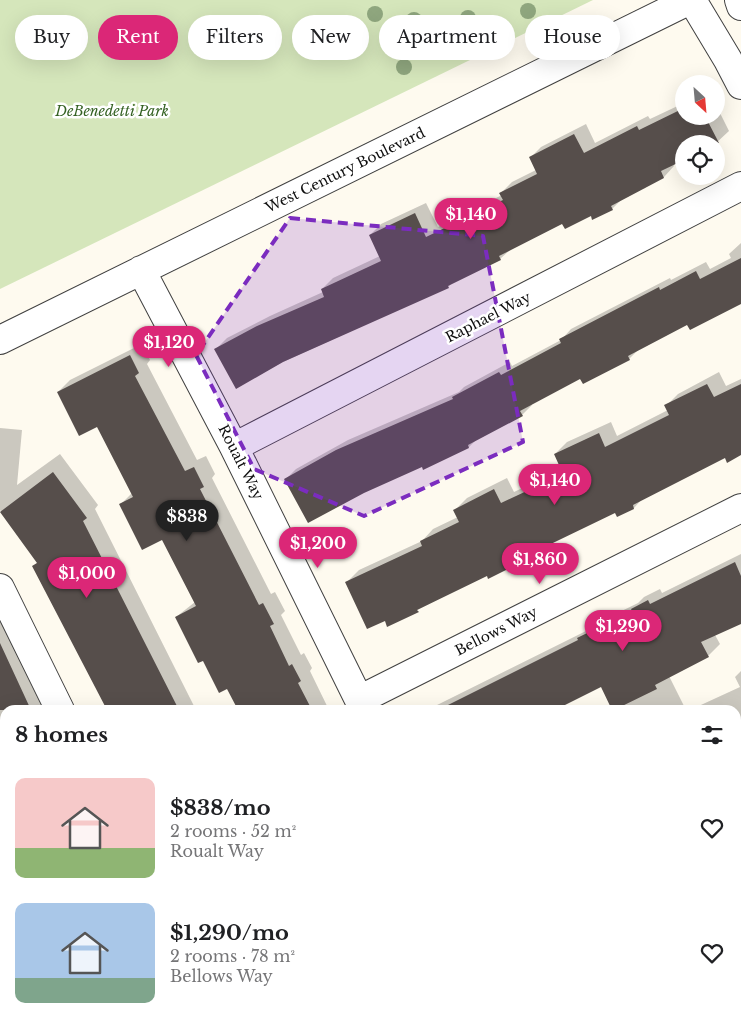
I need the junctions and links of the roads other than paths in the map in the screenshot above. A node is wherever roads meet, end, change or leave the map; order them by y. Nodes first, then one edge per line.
1 (691, 0) edge
2 (738, 0) edge
3 (741, 6) edge
4 (741, 85) edge
5 (741, 186) edge
6 (141, 270) junction
7 (0, 340) edge
8 (234, 447) junction
9 (741, 508) edge
10 (0, 588) edge
11 (58, 705) edge
12 (362, 705) edge

1 - 4 street
1 - 6 street, West Century Boulevard
2 - 3 street
5 - 8 street, Raphael Way
6 - 7 street, West Century Boulevard
6 - 8 street, Roualt Way
8 - 12 street, Roualt Way
9 - 12 street, Bellows Way
10 - 11 street

